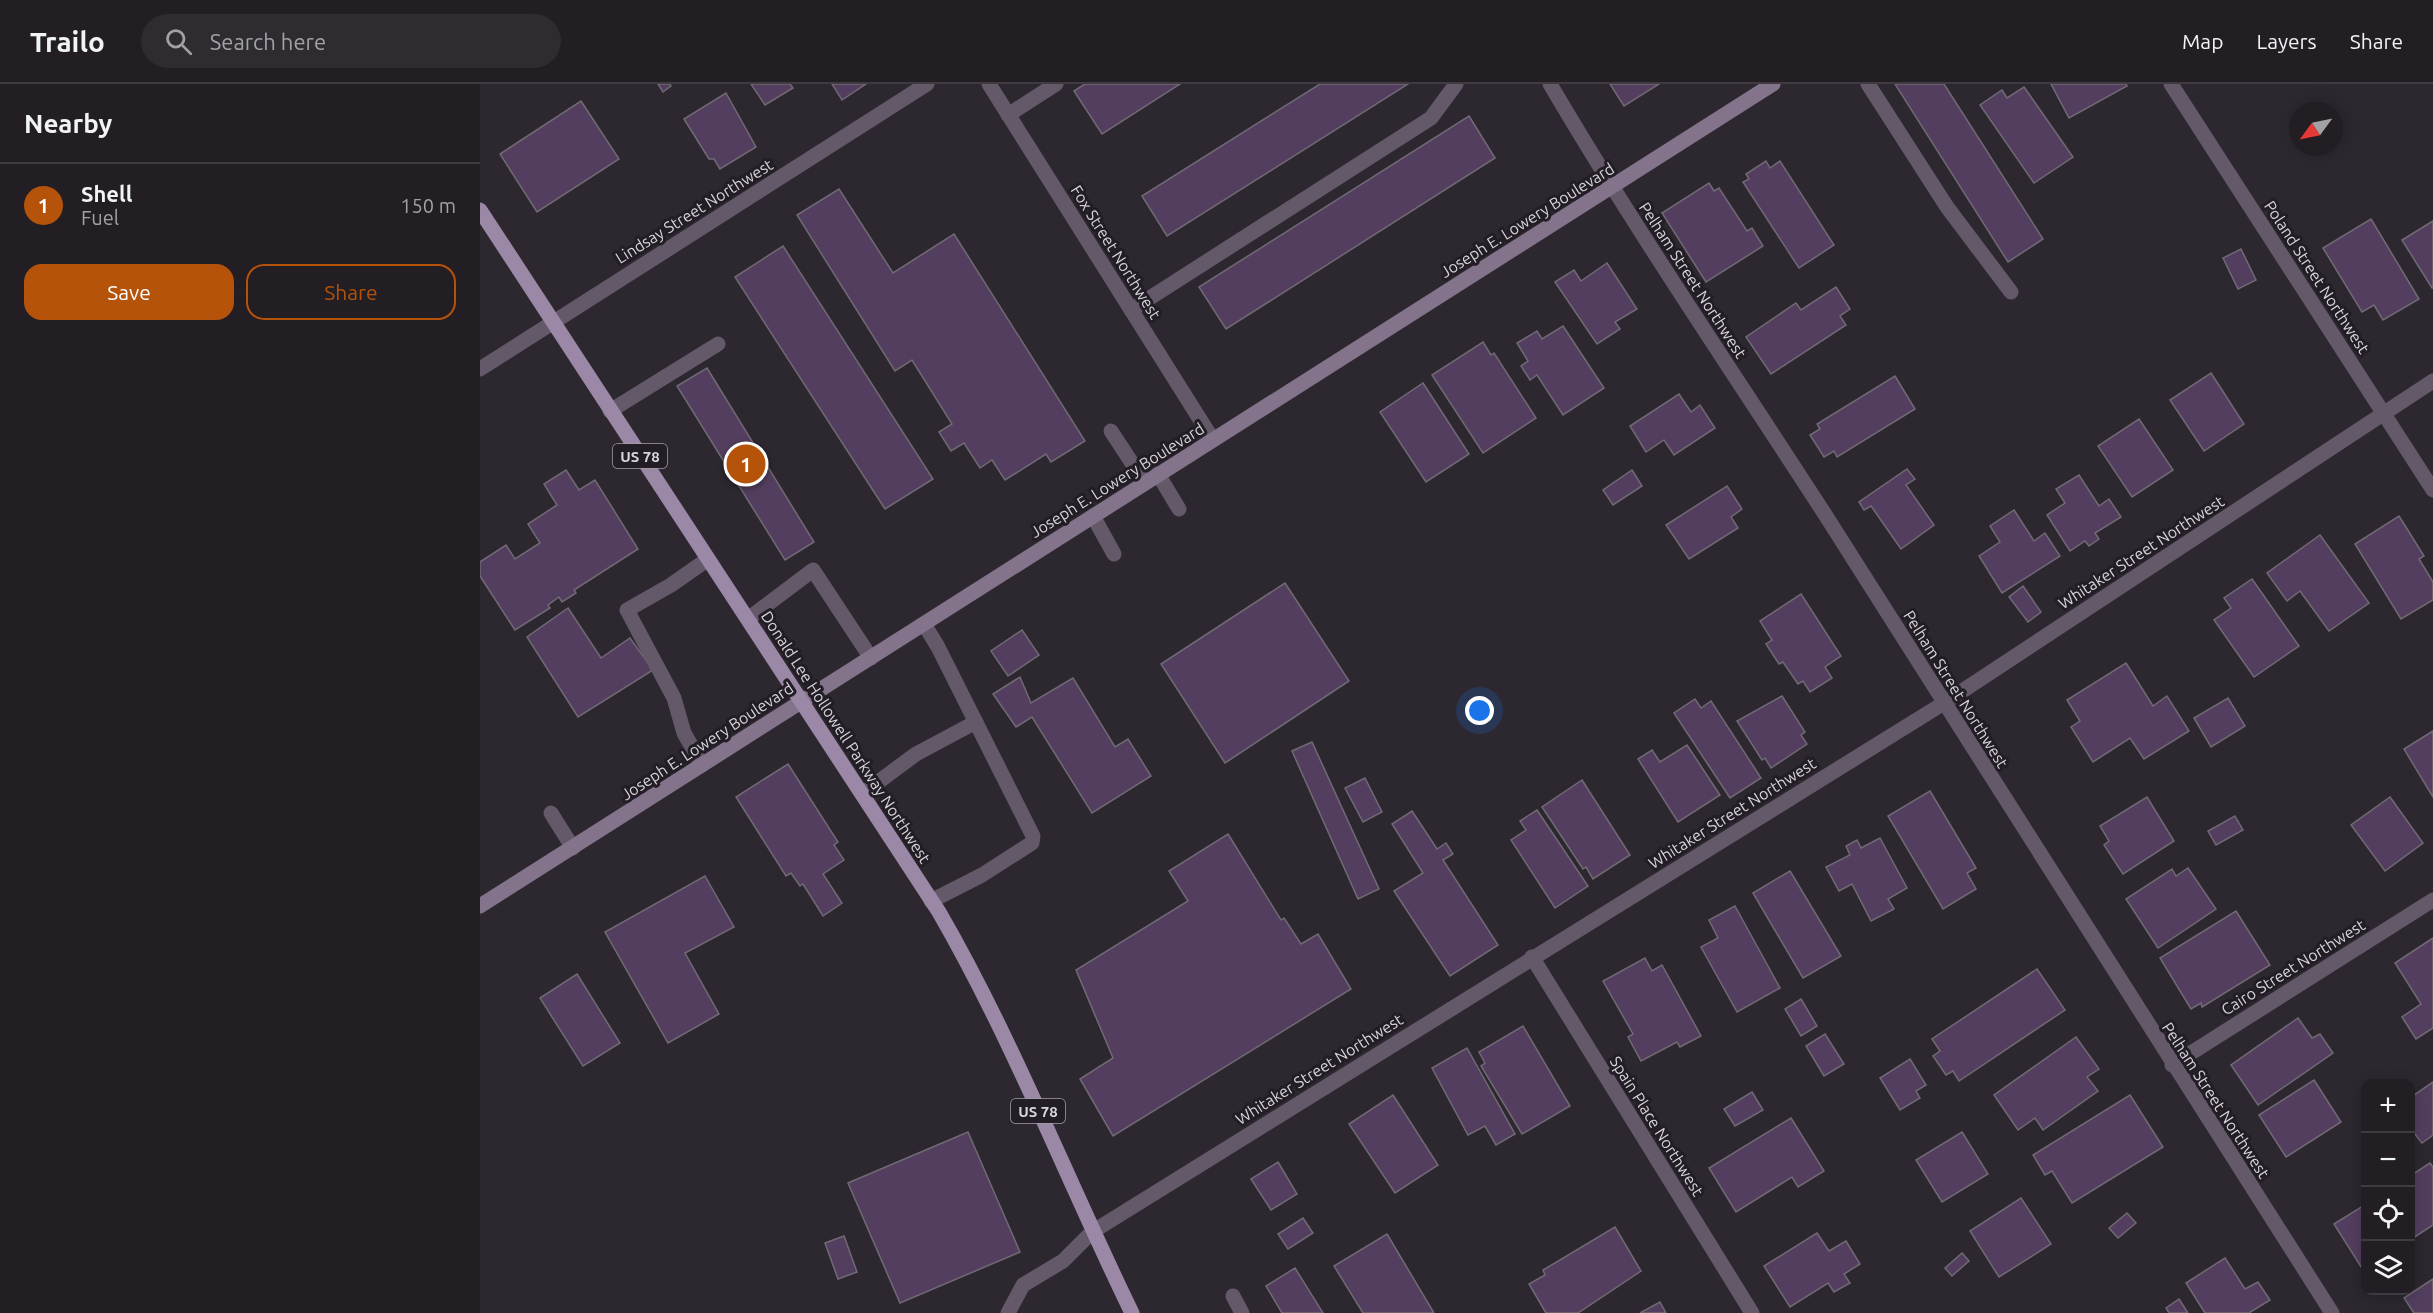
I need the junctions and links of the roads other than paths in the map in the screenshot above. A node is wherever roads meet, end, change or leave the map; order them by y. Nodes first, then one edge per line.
1 (927, 84) edge
2 (989, 84) edge
3 (1056, 84) edge
4 (1456, 84) edge
5 (1550, 84) edge
6 (1773, 84) edge
7 (1868, 84) edge
8 (2171, 84) edge
9 (1008, 115) junction
10 (1611, 188) junction
11 (480, 210) edge
12 (2011, 292) dead end
13 (1131, 310) junction
14 (553, 322) junction
15 (718, 344) dead end
16 (480, 369) edge
17 (2433, 381) edge
18 (610, 411) junction
19 (2383, 413) junction
20 (1111, 431) dead end
21 (1213, 440) junction
22 (1158, 474) junction
23 (1144, 483) junction
24 (2433, 490) edge
25 (1179, 509) dead end
26 (1093, 516) junction
27 (1114, 555) dead end
28 (708, 559) junction
29 (748, 619) junction
30 (924, 624) junction
31 (871, 658) junction
32 (801, 702) junction
33 (1944, 703) junction
34 (976, 722) junction
35 (702, 765) junction
36 (862, 794) junction
37 (551, 813) dead end
38 (573, 848) junction
39 (2433, 900) edge
40 (931, 901) junction
41 (480, 906) edge
42 (1532, 957) junction
43 (2172, 1065) junction
44 (1092, 1232) junction
45 (1233, 1296) dead end
46 (1008, 1313) edge
47 (1132, 1313) edge
48 (1242, 1313) edge
49 (1752, 1313) edge
50 (2332, 1313) edge

1 - 14 street, Lindsay Street Northwest
2 - 9 street, Fox Street Northwest
3 - 9 street
4 - 13 street
5 - 10 street, Pelham Street Northwest
6 - 10 main road, Joseph E. Lowery Boulevard
7 - 12 street
8 - 19 street, Poland Street Northwest
9 - 13 street, Fox Street Northwest
10 - 21 main road, Joseph E. Lowery Boulevard
10 - 33 street, Pelham Street Northwest
11 - 14 main road, Donald Lee Hollowell Parkway Northwest / US 78
13 - 21 street, Fox Street Northwest
14 - 16 street, Lindsay Street Northwest
14 - 18 main road, Donald Lee Hollowell Parkway Northwest / US 78
15 - 18 street
17 - 19 street, Whitaker Street Northwest
18 - 28 main road, Donald Lee Hollowell Parkway Northwest / US 78
19 - 24 street, Poland Street Northwest
19 - 33 street, Whitaker Street Northwest
20 - 23 street
21 - 22 main road, Joseph E. Lowery Boulevard
22 - 23 main road, Joseph E. Lowery Boulevard
22 - 25 street
23 - 26 main road, Joseph E. Lowery Boulevard
26 - 27 street
26 - 30 main road, Joseph E. Lowery Boulevard
28 - 29 main road, Donald Lee Hollowell Parkway Northwest / US 78
28 - 35 street
29 - 31 street
29 - 32 main road, Donald Lee Hollowell Parkway Northwest / US 78
30 - 31 main road, Joseph E. Lowery Boulevard
30 - 34 street
31 - 32 main road, Joseph E. Lowery Boulevard
32 - 35 main road, Joseph E. Lowery Boulevard
32 - 36 main road, Donald Lee Hollowell Parkway Northwest / US 78
33 - 42 street, Whitaker Street Northwest
33 - 43 street, Pelham Street Northwest
34 - 36 street
34 - 40 street
35 - 38 main road, Joseph E. Lowery Boulevard
36 - 40 main road, Donald Lee Hollowell Parkway Northwest / US 78
37 - 38 street
38 - 41 main road, Joseph E. Lowery Boulevard
39 - 43 street, Cairo Street Northwest
40 - 44 main road, Donald Lee Hollowell Parkway Northwest / US 78
42 - 44 street, Whitaker Street Northwest
42 - 49 street, Spain Place Northwest
43 - 50 street, Pelham Street Northwest
44 - 46 street, Whitaker Street Northwest
44 - 47 main road, Donald Lee Hollowell Parkway Northwest / US 78
45 - 48 street

